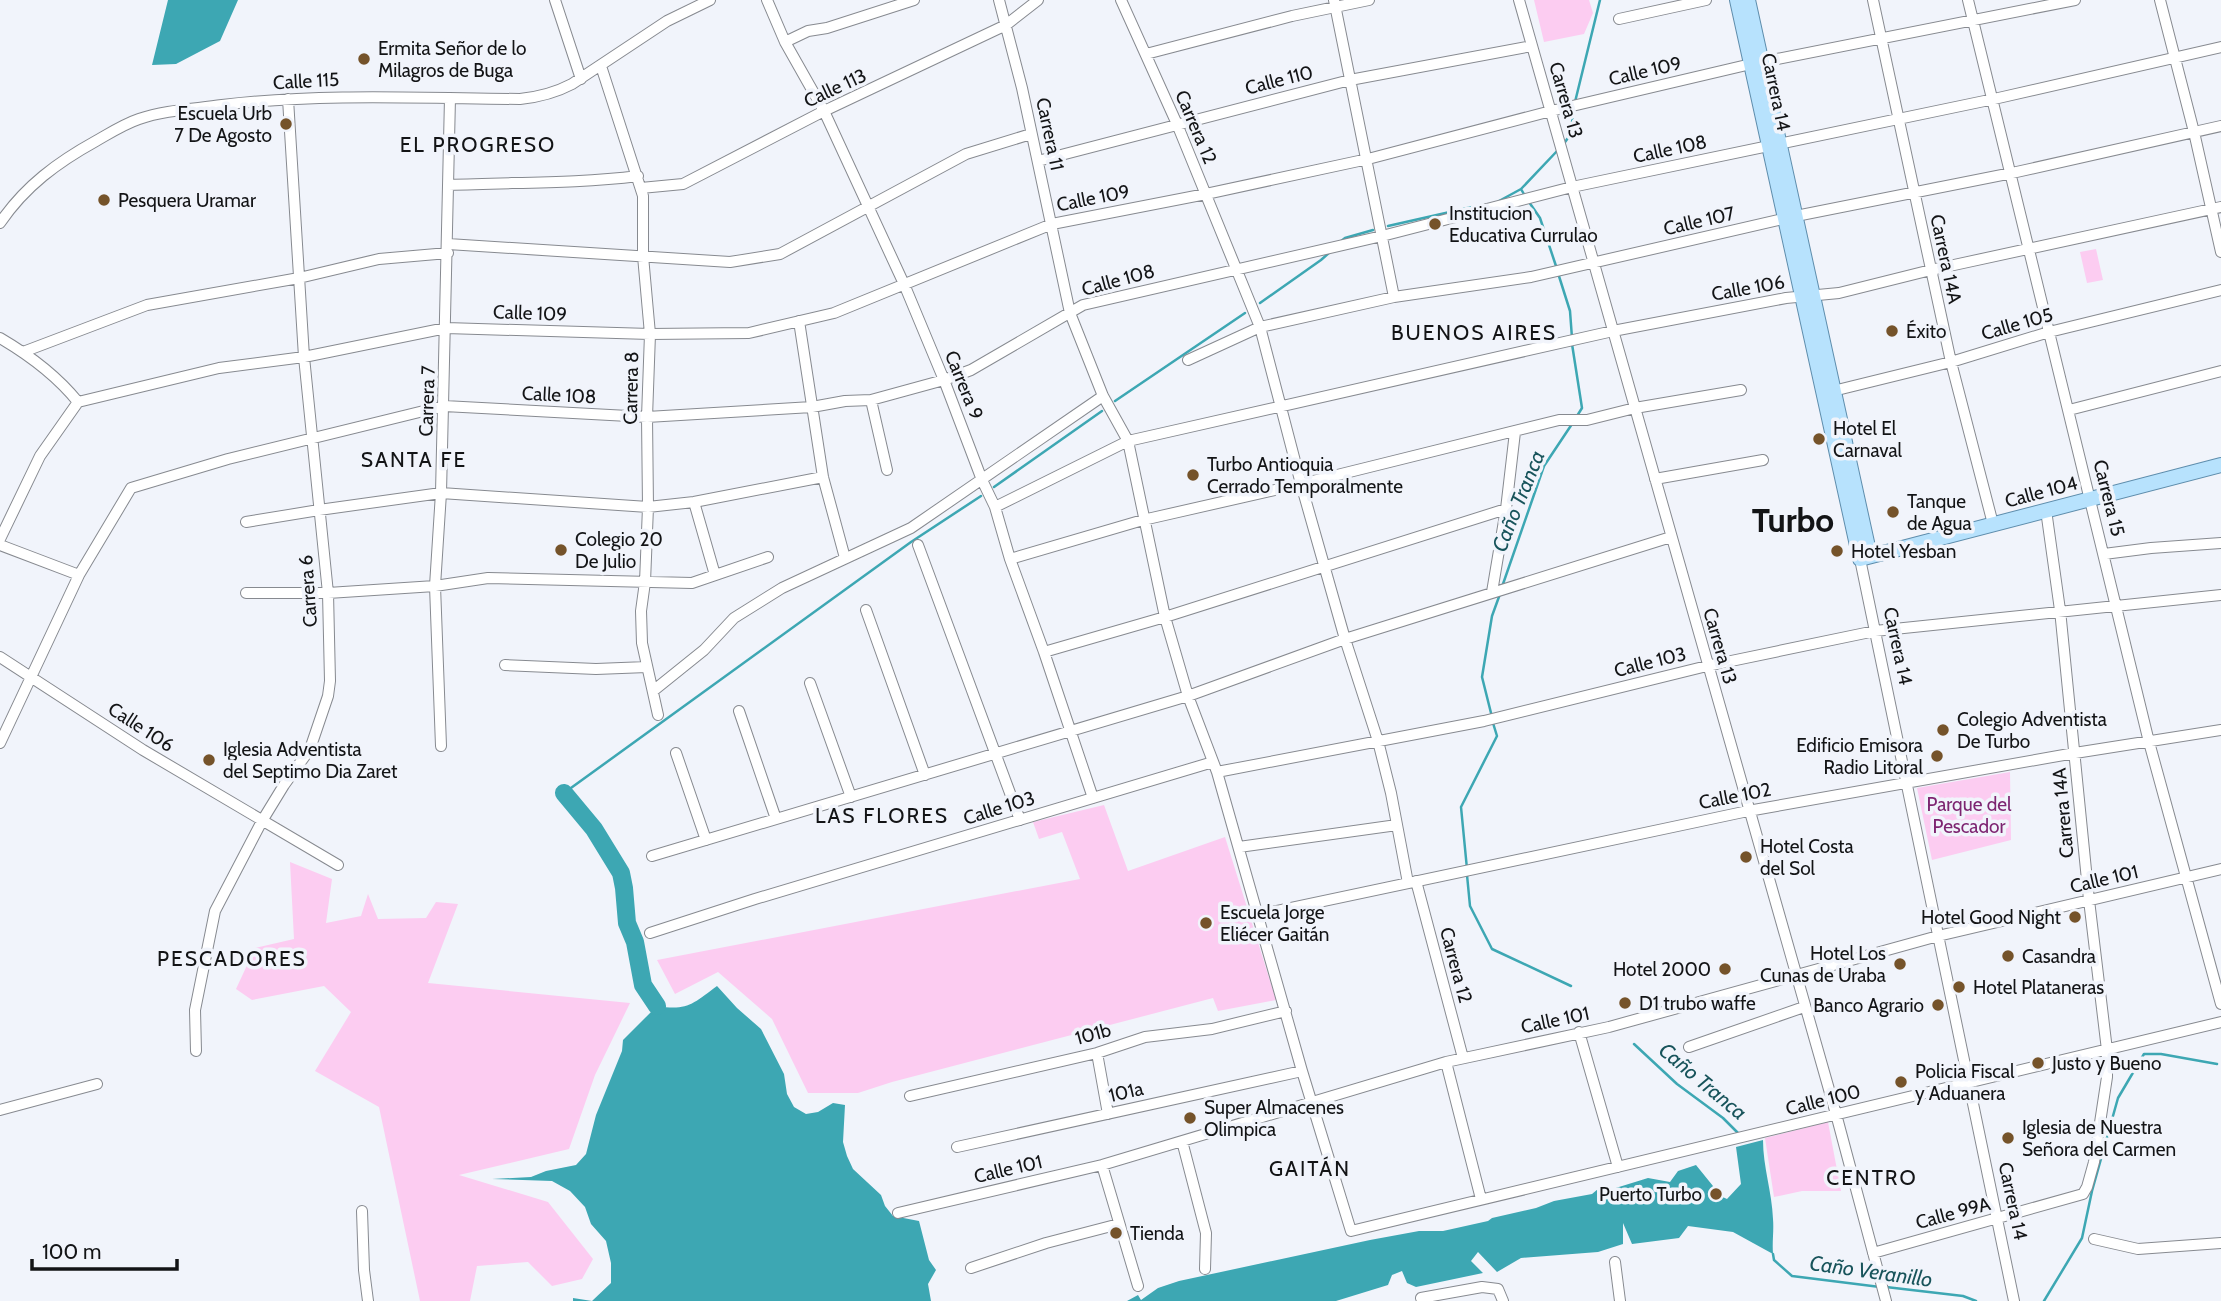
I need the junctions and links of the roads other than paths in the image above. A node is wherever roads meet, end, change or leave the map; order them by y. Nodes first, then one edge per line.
1 (555, 0) edge
2 (710, 0) edge
3 (767, 0) edge
4 (914, 0) edge
5 (999, 0) edge
6 (1038, 0) edge
7 (1121, 0) edge
8 (1369, 0) edge
9 (1519, 0) edge
10 (1706, 0) edge
11 (1737, 0) edge
12 (1748, 0) edge
13 (1873, 0) edge
14 (1968, 0) edge
15 (2075, 0) edge
16 (2160, 0) edge
17 (1335, 4) edge
18 (1619, 19) dead end
19 (1973, 20) junction
20 (1006, 25) junction
21 (1881, 38) junction
22 (785, 42) junction
23 (1532, 46) junction
24 (2221, 47) edge
25 (1146, 54) junction
26 (2175, 56) junction
27 (1756, 63) junction
28 (601, 66) junction
29 (581, 79) junction
30 (1350, 80) junction
31 (450, 98) junction
32 (288, 99) junction
33 (1994, 99) junction
34 (824, 111) junction
35 (1551, 111) junction
36 (1898, 119) junction
37 (1177, 124) junction
38 (2221, 126) edge
39 (2194, 132) junction
40 (1031, 134) junction
41 (1774, 145) junction
42 (1368, 159) junction
43 (1038, 161) junction
44 (2012, 173) junction
45 (639, 182) junction
46 (449, 185) junction
47 (1572, 187) junction
48 (1914, 193) junction
49 (1206, 194) junction
50 (867, 208) junction
51 (2216, 208) edge
52 (1791, 218) junction
53 (0, 223) edge
54 (1052, 224) junction
55 (1382, 236) junction
56 (448, 248) junction
57 (2029, 249) junction
58 (2221, 252) edge
59 (643, 256) junction
60 (1594, 263) junction
61 (1236, 269) junction
62 (1931, 270) junction
63 (299, 278) junction
64 (904, 284) junction
65 (2221, 290) edge
66 (1807, 296) junction
67 (1394, 297) junction
68 (1070, 313) junction
69 (799, 321) junction
70 (1260, 327) junction
71 (446, 328) junction
72 (1613, 331) junction
73 (2049, 332) junction
74 (650, 334) junction
75 (0, 338) edge
76 (23, 352) junction
77 (304, 357) junction
78 (1188, 360) dead end
79 (1951, 362) junction
80 (2221, 371) edge
81 (944, 380) junction
82 (1741, 390) dead end
83 (1828, 392) junction
84 (1103, 396) junction
85 (871, 401) junction
86 (78, 402) junction
87 (444, 406) junction
88 (1282, 406) junction
89 (812, 407) junction
90 (1635, 408) junction
91 (2069, 410) junction
92 (647, 417) junction
93 (1515, 432) junction
94 (312, 438) junction
95 (1128, 440) junction
96 (1763, 460) dead end
97 (2221, 465) edge
98 (887, 470) dead end
99 (823, 477) junction
100 (1655, 479) junction
101 (982, 480) junction
102 (1301, 484) junction
103 (442, 493) junction
104 (2091, 499) junction
105 (694, 502) junction
106 (648, 507) junction
107 (995, 507) junction
108 (1506, 509) junction
109 (319, 510) junction
110 (2046, 510) junction
111 (1143, 520) junction
112 (246, 522) dead end
113 (1993, 524) junction
114 (1671, 537) junction
115 (0, 539) edge
116 (2221, 543) edge
117 (0, 545) edge
118 (918, 545) dead end
119 (2104, 554) junction
120 (768, 557) dead end
121 (1865, 557) junction
122 (845, 558) junction
123 (1010, 559) junction
124 (1325, 567) junction
125 (79, 575) junction
126 (715, 575) junction
127 (645, 582) junction
128 (435, 586) junction
129 (1494, 591) junction
130 (246, 593) dead end
131 (328, 593) junction
132 (2221, 595) edge
133 (2116, 607) junction
134 (866, 610) dead end
135 (2060, 610) junction
136 (1164, 617) junction
137 (1875, 631) junction
138 (1345, 639) junction
139 (1044, 652) junction
140 (0, 657) edge
141 (505, 664) dead end
142 (1707, 666) junction
143 (647, 667) junction
144 (31, 676) junction
145 (810, 683) dead end
146 (653, 691) junction
147 (1188, 696) junction
148 (739, 711) dead end
149 (658, 715) dead end
150 (2221, 730) edge
151 (1071, 731) junction
152 (1378, 741) junction
153 (2149, 742) junction
154 (0, 743) edge
155 (441, 746) dead end
156 (676, 753) dead end
157 (996, 753) junction
158 (2075, 753) junction
159 (1215, 767) junction
160 (925, 775) junction
161 (1907, 783) junction
162 (850, 797) junction
163 (1093, 798) junction
164 (1748, 811) junction
165 (776, 819) junction
166 (1020, 820) junction
167 (262, 821) junction
168 (1397, 825) junction
169 (706, 840) junction
170 (1239, 847) junction
171 (652, 856) dead end
172 (338, 865) dead end
173 (2221, 869) edge
174 (2188, 878) junction
175 (1412, 882) junction
176 (2089, 900) junction
177 (1258, 915) junction
178 (650, 933) dead end
179 (1938, 936) junction
180 (1794, 975) junction
181 (2221, 1002) edge
182 (1804, 1007) junction
183 (1286, 1011) junction
184 (2221, 1022) edge
185 (1579, 1032) junction
186 (1689, 1047) dead end
187 (2106, 1050) junction
188 (196, 1051) dead end
189 (1097, 1053) junction
190 (1463, 1058) junction
191 (1446, 1062) junction
192 (1302, 1070) junction
193 (1969, 1083) junction
194 (97, 1084) dead end
195 (910, 1096) dead end
196 (1312, 1101) junction
197 (0, 1110) edge
198 (1108, 1114) junction
199 (1836, 1114) junction
200 (1182, 1141) junction
201 (957, 1147) dead end
202 (1102, 1165) junction
203 (1618, 1167) junction
204 (2083, 1195) joint
205 (1481, 1199) junction
206 (362, 1211) dead end
207 (898, 1213) dead end
208 (1997, 1219) junction
209 (1119, 1224) junction
210 (1351, 1231) joint
211 (2094, 1239) dead end
212 (2221, 1243) edge
213 (1873, 1253) junction
214 (1615, 1262) dead end
215 (971, 1268) dead end
216 (1205, 1269) dead end
217 (1138, 1286) dead end
218 (1421, 1298) dead end
219 (1886, 1299) edge
220 (368, 1301) edge
221 (1503, 1301) edge
222 (1620, 1301) edge
223 (2014, 1301) edge

1 - 29 street
2 - 28 street, Calle 115
3 - 22 street, Carrera 9
4 - 22 street
5 - 20 street, Carrera 11
6 - 20 street, Calle 113
7 - 25 street, Carrera 12
8 - 17 street
9 - 23 street, Carrera 13
10 - 18 street
11 - 27 main road, Carrera 14
12 - 27 main road, Carrera 14
13 - 21 street, Carrera 14A
14 - 19 street, Carrera 15
15 - 19 street, Calle 109
16 - 26 street
17 - 25 street
17 - 30 street
19 - 21 street, Calle 109
19 - 33 street, Carrera 15
20 - 34 street, Calle 113
20 - 40 street, Carrera 11
21 - 27 street, Calle 109
21 - 36 street, Carrera 14A
22 - 34 street, Carrera 9
23 - 30 street, Calle 110
23 - 35 street, Carrera 13
24 - 26 street, Calle 108
25 - 37 street, Carrera 12
26 - 33 street, Calle 108
26 - 39 street
27 - 35 street, Calle 109
27 - 41 main road, Carrera 14
28 - 29 street, Calle 115
28 - 45 street, Carrera 8
29 - 31 street, Calle 115
30 - 37 street, Calle 110
30 - 42 street
31 - 32 street, Calle 115
31 - 46 street, Carrera 7
32 - 53 street, Calle 115
32 - 63 street, Carrera 6
33 - 36 street, Calle 108
33 - 44 street, Carrera 15
34 - 45 street, Calle 113
34 - 50 street, Carrera 9
35 - 42 street, Calle 109
35 - 47 street, Carrera 13
36 - 41 street, Calle 108
36 - 48 street, Carrera 14A
37 - 43 street, Calle 110
37 - 49 street, Carrera 12
38 - 39 street, Calle 107
39 - 44 street, Calle 107
39 - 51 street
40 - 43 street, Carrera 11
40 - 50 street
41 - 47 street, Calle 108
41 - 52 main road, Carrera 14
42 - 49 street, Calle 109
42 - 55 street
43 - 54 street, Carrera 11
44 - 48 street, Calle 107
44 - 57 street, Carrera 15
45 - 46 street, Calle 113
45 - 59 street, Carrera 8
46 - 56 street, Carrera 7
47 - 55 street, Calle 108
47 - 60 street, Carrera 13
48 - 52 street, Calle 107
48 - 62 street, Carrera 14A
49 - 54 street, Calle 109
49 - 61 street, Carrera 12
50 - 59 street
50 - 64 street, Carrera 9
51 - 57 street, Calle 106
51 - 58 street
52 - 60 street, Calle 107
52 - 66 main road, Carrera 14
54 - 64 street, Calle 109
54 - 68 street, Carrera 11
55 - 61 street, Calle 108
55 - 67 street
56 - 59 street
56 - 63 street
56 - 71 street, Carrera 7
57 - 62 street, Calle 106
57 - 73 street, Carrera 15
59 - 74 street, Carrera 8
60 - 67 street, Calle 107
60 - 72 street, Carrera 13
61 - 68 street, Calle 108
61 - 70 street, Carrera 12
62 - 66 street, Calle 106
62 - 79 street, Carrera 14A
63 - 76 street
63 - 77 street, Carrera 6
64 - 69 street, Calle 109
64 - 81 street, Carrera 9
65 - 73 street, Calle 105
66 - 72 street, Calle 106
66 - 83 main road, Carrera 14
67 - 70 street, Calle 107
68 - 81 street, Calle 108
68 - 84 street, Carrera 11
69 - 74 street, Calle 109
69 - 89 street
70 - 78 street, Calle 107
70 - 88 street
71 - 74 street, Calle 109
71 - 77 street, Calle 109
71 - 87 street, Carrera 7
72 - 88 street, Calle 106
72 - 90 street, Carrera 13
73 - 79 street, Calle 105
73 - 91 street, Carrera 15
74 - 92 street, Carrera 8
75 - 76 street
76 - 86 street
77 - 86 street, Calle 109
77 - 94 street, Carrera 6
79 - 83 street, Calle 105
79 - 113 street, Carrera 14A
80 - 91 street
81 - 85 street, Calle 108
81 - 101 street, Carrera 9
82 - 90 street
83 - 121 main road, Carrera 14
84 - 95 street, Carrera 11
84 - 101 street
85 - 89 street, Calle 108
85 - 98 street
86 - 115 street
87 - 92 street, Calle 108
87 - 94 street, Calle 108
87 - 103 street, Carrera 7
88 - 95 street, Calle 106
88 - 102 street
89 - 92 street, Calle 108
89 - 99 street
90 - 93 street
90 - 100 street, Carrera 13
91 - 104 street, Carrera 15
92 - 106 street, Carrera 8
93 - 102 street
93 - 108 street
94 - 109 street, Carrera 6
94 - 125 street, Calle 108
95 - 107 street, Calle 106
95 - 111 street, Carrera 11
96 - 100 street
97 - 104 main road, Calle 104
99 - 105 street
99 - 122 street
100 - 114 street, Carrera 13
101 - 107 street, Carrera 9
101 - 122 street
102 - 111 street
102 - 124 street
103 - 106 street
103 - 109 street
103 - 128 street, Carrera 7
104 - 110 main road, Calle 104
104 - 119 street, Carrera 15
105 - 106 street
105 - 126 street
106 - 127 street, Carrera 8
107 - 123 street, Carrera 9
108 - 124 street
108 - 129 street
109 - 112 street
109 - 131 street, Carrera 6
110 - 113 main road, Calle 104
110 - 135 street, Carrera 14A
111 - 123 street
111 - 136 street, Carrera 11
113 - 121 main road, Calle 104
114 - 129 street
114 - 142 street, Carrera 13
116 - 119 street
117 - 125 street
118 - 157 street
119 - 133 street, Carrera 15
120 - 126 street
121 - 137 street, Carrera 14
122 - 146 street
123 - 139 street, Carrera 9
124 - 136 street
124 - 138 street, Carrera 12
125 - 144 street, Calle 108
126 - 127 street
127 - 128 street
127 - 143 street, Carrera 8
128 - 131 street
128 - 155 street, Carrera 7
129 - 138 street
130 - 131 street
131 - 167 street, Carrera 6
132 - 133 street, Calle 103
133 - 135 street, Calle 103
133 - 153 street, Carrera 15
134 - 160 street
135 - 137 street, Calle 103
135 - 158 street, Carrera 14A
136 - 139 street
136 - 147 street, Carrera 11
137 - 142 street, Calle 103
137 - 161 street, Carrera 14
138 - 147 street
138 - 152 street, Carrera 12
139 - 151 street, Carrera 9
140 - 144 street, Calle 106
141 - 143 street
142 - 152 street, Calle 103
142 - 164 street, Carrera 13
143 - 146 street, Carrera 8
144 - 154 street, Calle 108
144 - 167 street, Calle 106
145 - 162 street
146 - 149 street, Carrera 8
147 - 151 street
147 - 159 street, Carrera 11
148 - 165 street
150 - 153 street, Calle 102
151 - 157 street
151 - 163 street, Carrera 9
152 - 159 street, Calle 103
152 - 168 street, Carrera 12
153 - 158 street, Calle 102
153 - 174 street, Carrera 15
156 - 169 street
157 - 160 street
157 - 166 street
158 - 161 street, Calle 102
158 - 176 street, Carrera 14A
159 - 163 street, Calle 103
159 - 170 street, Carrera 11
160 - 162 street
161 - 164 street, Calle 102
161 - 179 street, Carrera 14
162 - 165 street
163 - 166 street, Calle 103
164 - 175 street, Calle 102
164 - 180 street, Carrera 13
165 - 169 street
166 - 178 street, Calle 103
167 - 172 street, Calle 106
167 - 188 street, Carrera 6
168 - 170 street
168 - 175 street, Carrera 12
169 - 171 street
170 - 177 street, Carrera 11
173 - 174 street, Calle 101
174 - 176 street, Calle 101
174 - 181 street, Carrera 15
175 - 177 street, Calle 102
175 - 190 street, Carrera 12
176 - 179 street, Calle 101
176 - 187 street, Carrera 14A
177 - 183 street, Carrera 11
179 - 180 street, Calle 101
179 - 193 street, Carrera 14
180 - 182 street, Carrera 13
180 - 185 street, Calle 101
182 - 186 street
182 - 199 street, Carrera 13
183 - 189 street, 101b
183 - 192 street, Carrera 11
184 - 187 street, Calle 100
185 - 190 street, Calle 101
185 - 203 street
187 - 193 street, Calle 100
187 - 204 street, Carrera 14A
189 - 195 street, 101b
189 - 198 street
190 - 191 street, Calle 101
191 - 196 street, Calle 101
191 - 205 street
192 - 196 street, Carrera 11
192 - 198 street, 101a
193 - 199 street, Calle 100
193 - 208 street, Carrera 14
194 - 197 street
196 - 200 street, Calle 101
196 - 210 street, Carrera 11
198 - 201 street, 101a
199 - 203 street, Calle 100
199 - 213 street, Carrera 13
200 - 202 street, Calle 101
200 - 216 street
202 - 207 street, Calle 101
202 - 209 street
203 - 205 street, Calle 100
204 - 208 street, Calle 99A
205 - 210 street, Calle 100
206 - 220 street
208 - 213 street, Calle 99A
208 - 223 street, Carrera 14
209 - 215 street
209 - 217 street
211 - 212 street
213 - 219 street, Carrera 13
214 - 222 street
218 - 221 street

